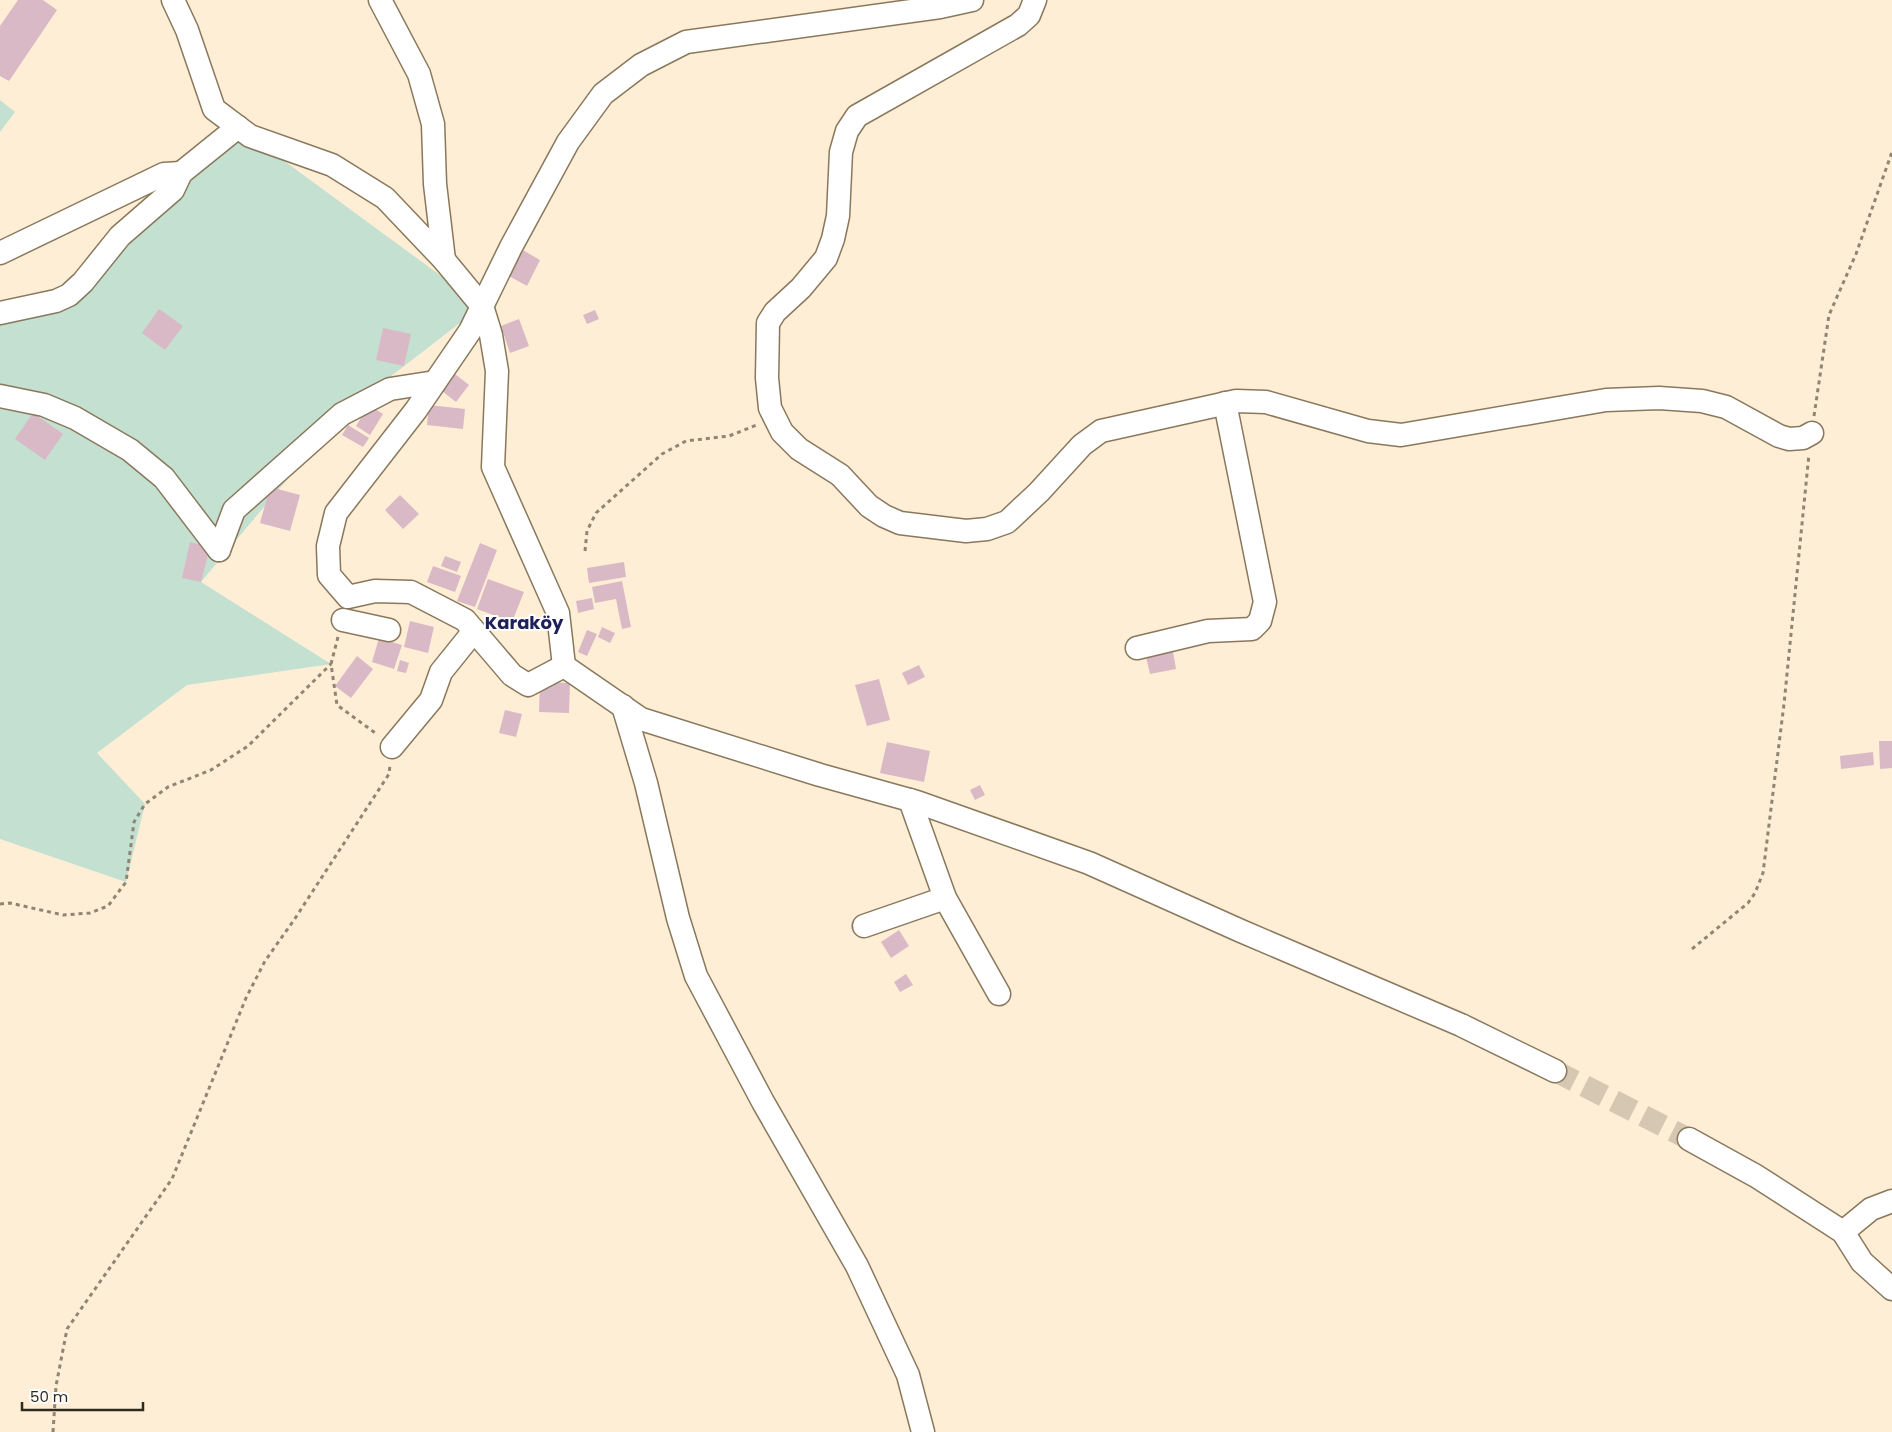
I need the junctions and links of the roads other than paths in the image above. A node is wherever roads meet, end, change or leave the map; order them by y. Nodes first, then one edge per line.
1 (173, 0) edge
2 (380, 0) edge
3 (972, 0) edge
4 (1035, 0) edge
5 (238, 127) junction
6 (181, 173) junction
7 (0, 252) edge
8 (444, 260) junction
9 (482, 306) junction
10 (0, 313) edge
11 (435, 382) junction
12 (0, 396) edge
13 (1224, 403) junction
14 (1812, 433) road end
15 (343, 620) road end
16 (389, 630) dead end
17 (474, 631) junction
18 (1136, 648) dead end
19 (564, 666) junction
20 (623, 706) junction
21 (392, 747) road end
22 (910, 800) junction
23 (945, 898) junction
24 (864, 926) dead end
25 (999, 994) dead end
26 (1555, 1071) tunnel mouth
27 (1689, 1139) tunnel mouth
28 (1892, 1201) edge
29 (1842, 1232) junction
30 (1892, 1289) edge
31 (923, 1432) edge

1 - 5 street
2 - 8 street
3 - 9 street
4 - 13 street
5 - 6 street
5 - 8 street
6 - 7 street
6 - 10 street
8 - 9 street
9 - 11 street
9 - 19 street
11 - 12 street
11 - 17 street
13 - 14 street
13 - 18 street
15 - 16 street
17 - 19 street
17 - 21 street
19 - 20 street
20 - 22 street
20 - 31 street
22 - 23 street
22 - 26 street
23 - 24 street
23 - 25 street
27 - 29 street
28 - 29 street
29 - 30 street

